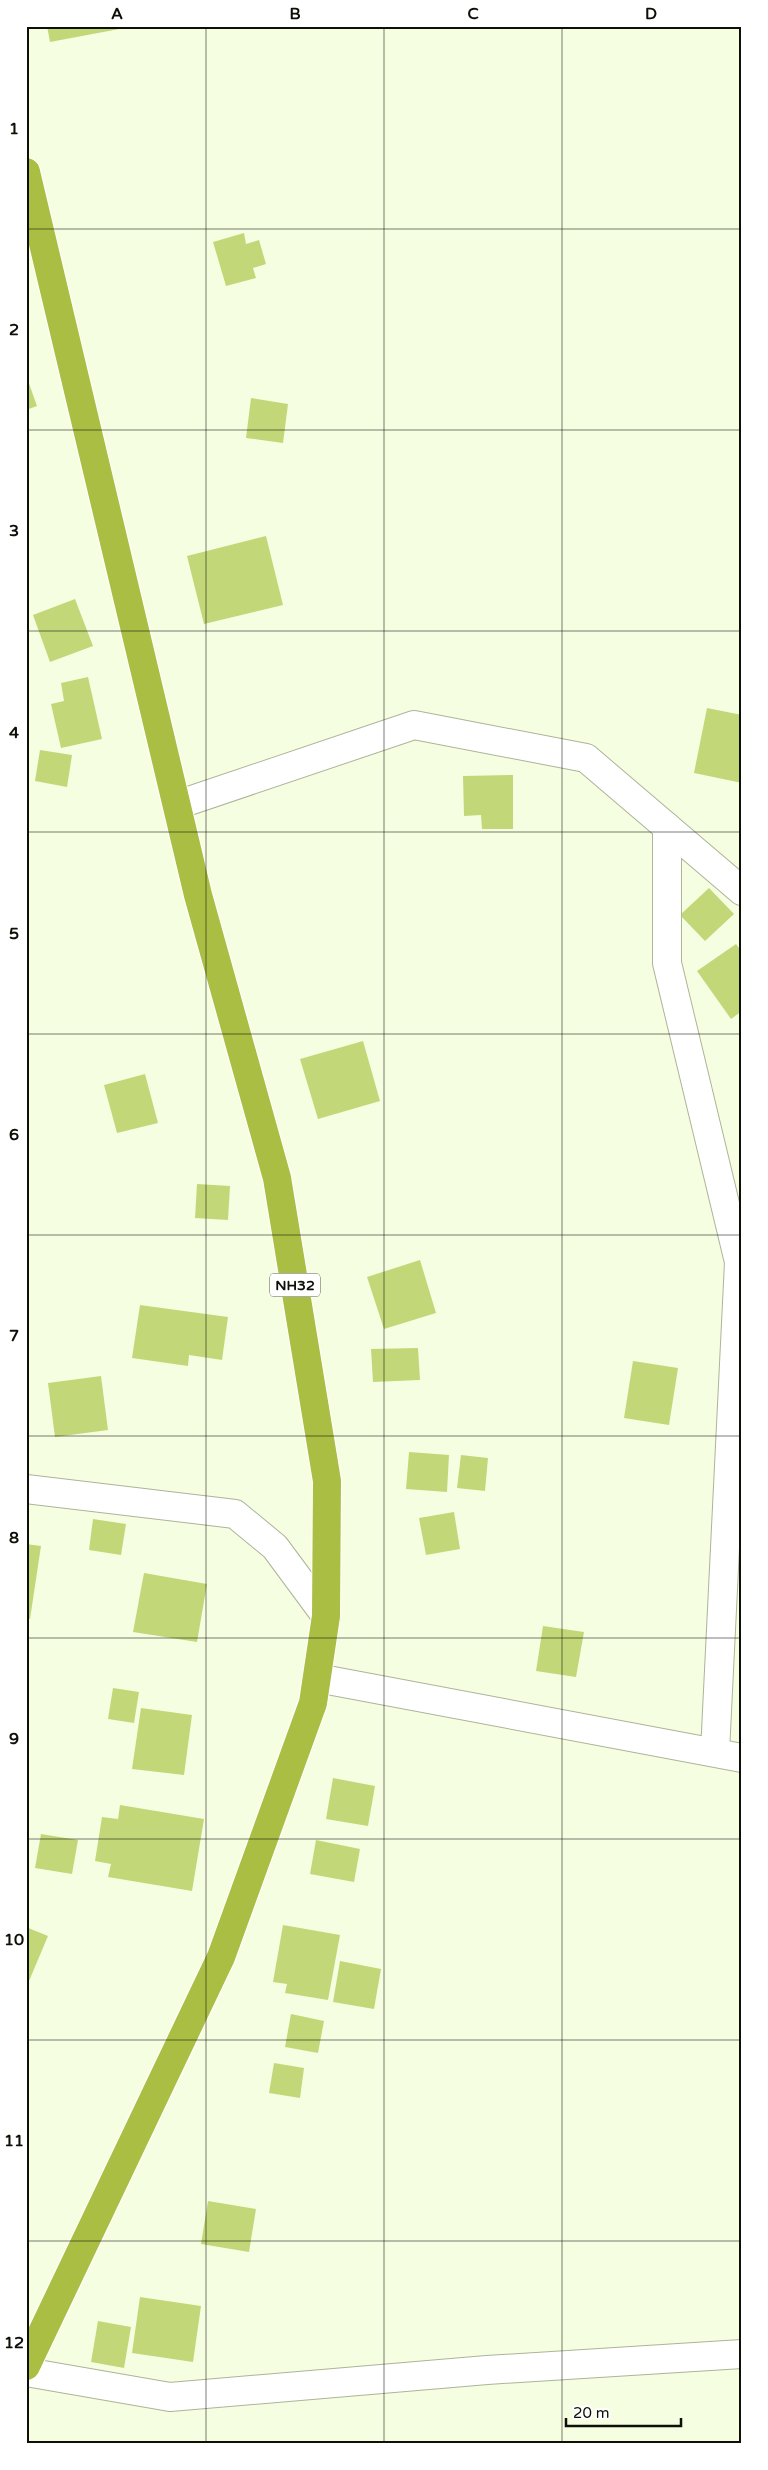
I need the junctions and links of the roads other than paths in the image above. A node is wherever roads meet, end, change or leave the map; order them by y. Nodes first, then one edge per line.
1 (26, 172) edge
2 (177, 805) junction
3 (667, 827) junction
4 (742, 891) edge
5 (26, 1489) edge
6 (326, 1616) junction
7 (317, 1678) junction
8 (715, 1752) junction
9 (742, 1758) edge
10 (742, 2354) edge
11 (26, 2366) edge
12 (26, 2372) edge

1 - 2 highway, NH32
2 - 3 street
2 - 6 highway, NH32
3 - 4 street
3 - 8 street
5 - 6 street
6 - 7 highway, NH32
7 - 8 street
7 - 11 highway, NH32
8 - 9 street
10 - 12 street

